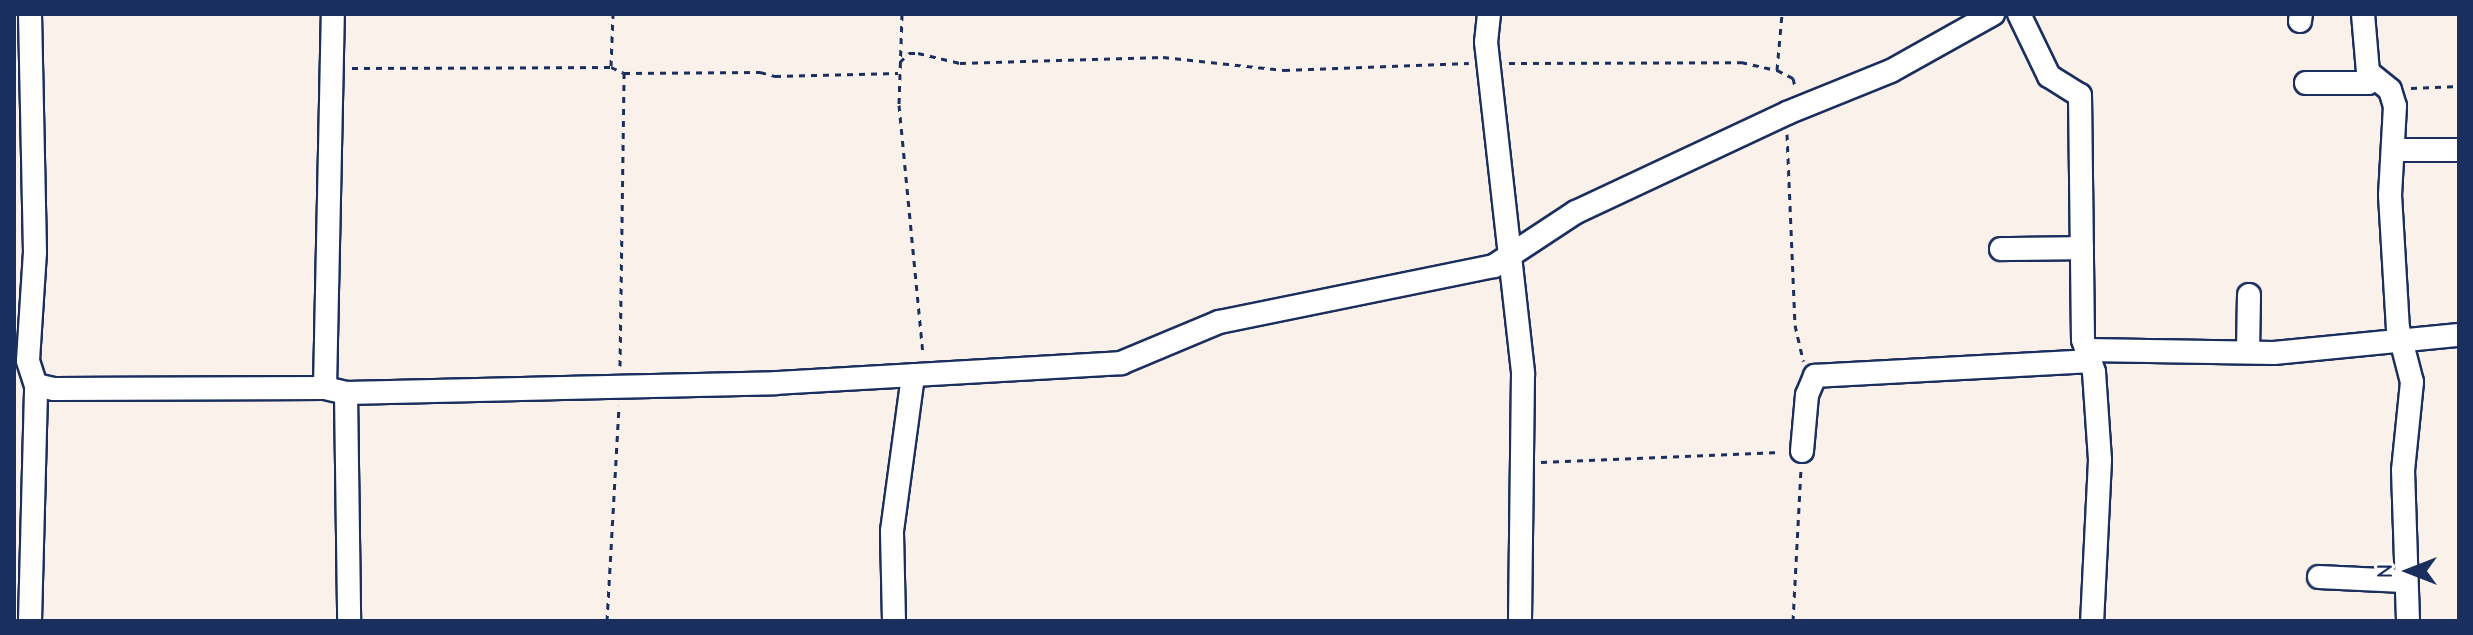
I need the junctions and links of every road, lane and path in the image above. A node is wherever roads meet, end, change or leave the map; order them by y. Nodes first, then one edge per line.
1 (30, 14) edge
2 (333, 14) edge
3 (613, 14) edge
4 (902, 14) edge
5 (1489, 14) edge
6 (1782, 14) edge
7 (1993, 14) edge
8 (2019, 14) edge
9 (2363, 14) edge
10 (900, 62) junction
11 (1488, 63) junction
12 (611, 67) junction
13 (334, 69) junction
14 (1777, 70) junction
15 (624, 73) junction
16 (898, 73) junction
17 (2373, 78) junction
18 (2306, 83) dead end
19 (2459, 86) edge
20 (2393, 95) junction
21 (1791, 112) junction
22 (2393, 150) junction
23 (2459, 150) edge
24 (2082, 248) junction
25 (2001, 249) dead end
26 (1507, 259) junction
27 (2249, 295) dead end
28 (2459, 335) edge
29 (2401, 340) junction
30 (2248, 352) junction
31 (2088, 355) junction
32 (919, 375) junction
33 (1811, 379) junction
34 (27, 380) edge
35 (620, 387) junction
36 (336, 390) junction
37 (1802, 451) junction
38 (1524, 463) junction
39 (23, 498) edge
40 (2319, 577) dead end
41 (2403, 581) junction
42 (30, 621) edge
43 (349, 621) edge
44 (607, 621) edge
45 (894, 621) edge
46 (1520, 621) edge
47 (1793, 621) edge
48 (2092, 621) edge
49 (2408, 621) edge

1 - 34 street
2 - 13 street
3 - 12 path
4 - 10 path
5 - 11 street
6 - 14 path
7 - 21 street
8 - 24 street
9 - 17 street
10 - 11 path
10 - 16 path
11 - 14 path
11 - 26 street
12 - 13 path
12 - 15 path
13 - 36 street
14 - 21 path
15 - 16 path
15 - 35 path
16 - 32 path
17 - 18 street
17 - 20 street
19 - 20 path
20 - 22 street
21 - 26 street
21 - 33 path
22 - 23 street
22 - 29 street
24 - 25 street
24 - 31 street
26 - 32 street
26 - 38 street
27 - 30 street
28 - 29 street
29 - 30 street
29 - 41 street
30 - 31 street
31 - 33 street
31 - 48 street
32 - 35 street
32 - 45 street
33 - 37 street
34 - 36 street
34 - 39 street
35 - 36 street
35 - 44 path
36 - 43 street
37 - 38 path
37 - 47 path
38 - 46 street
39 - 42 street
40 - 41 street
41 - 49 street

